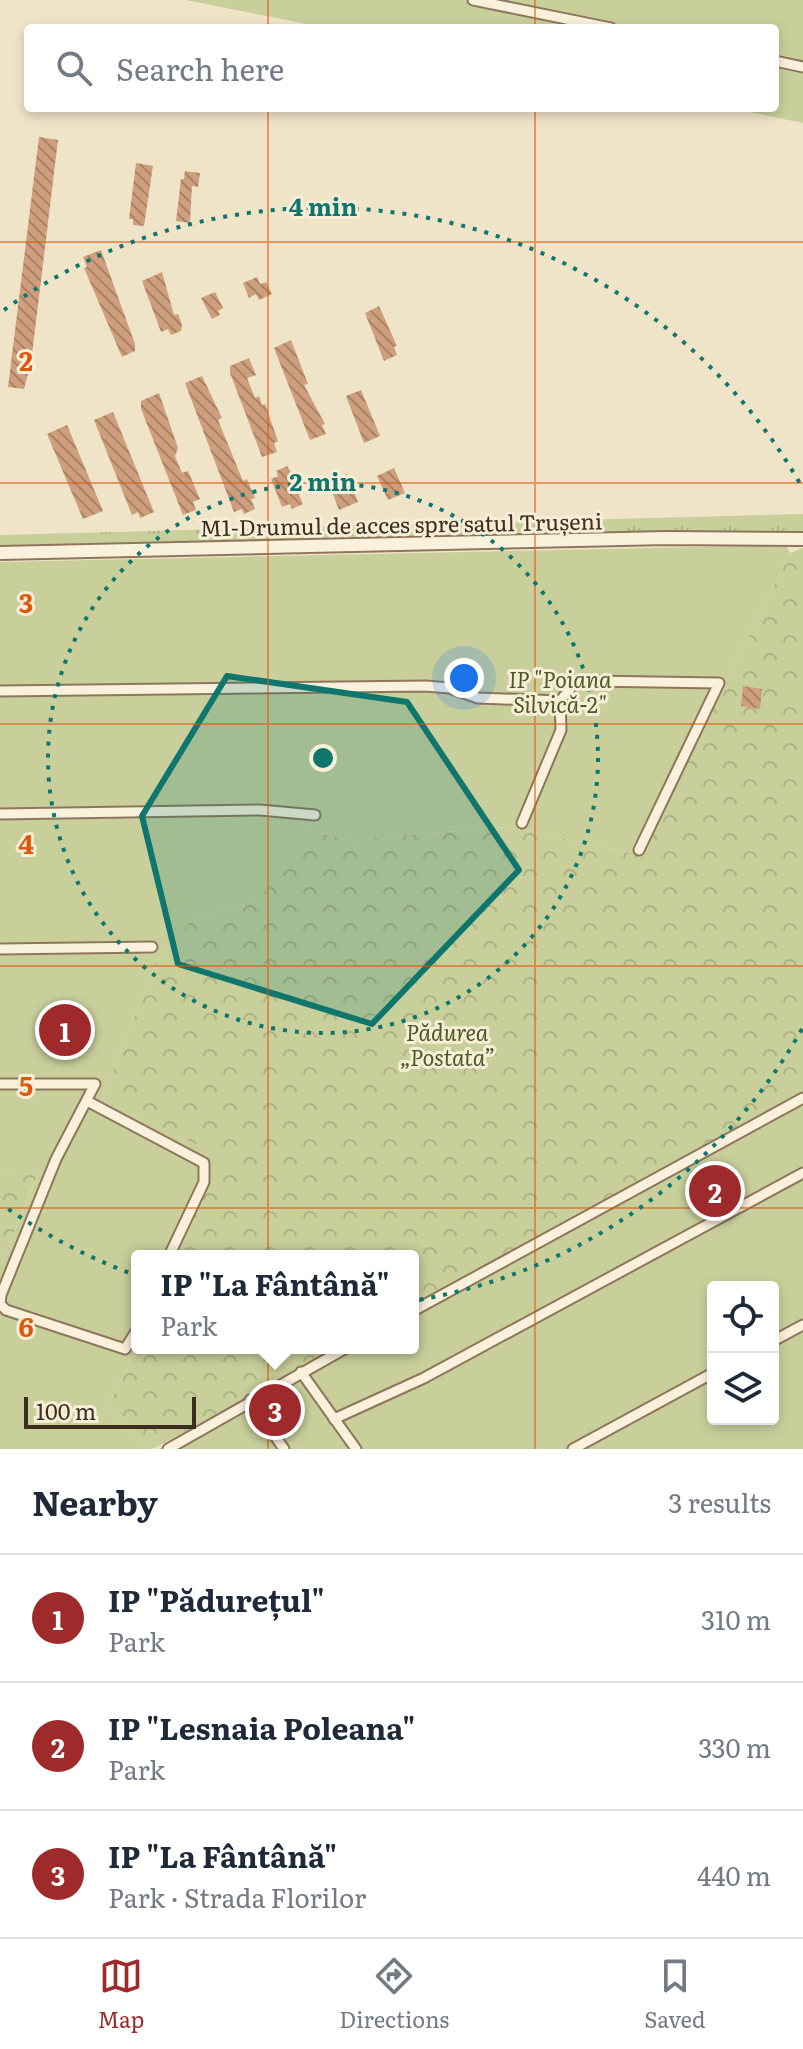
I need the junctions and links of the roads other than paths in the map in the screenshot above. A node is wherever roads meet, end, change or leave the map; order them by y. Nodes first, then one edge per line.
1 (473, 0) edge
2 (591, 24) edge
3 (779, 62) edge
4 (803, 67) edge
5 (803, 539) edge
6 (0, 553) edge
7 (0, 691) edge
8 (560, 701) junction
9 (0, 814) edge
10 (315, 815) dead end
11 (522, 823) dead end
12 (639, 850) dead end
13 (152, 947) dead end
14 (0, 949) edge
15 (0, 1084) edge
16 (803, 1098) edge
17 (87, 1101) junction
18 (803, 1173) edge
19 (172, 1250) edge
20 (419, 1308) edge
21 (803, 1325) edge
22 (779, 1338) edge
23 (131, 1340) edge
24 (335, 1354) edge
25 (301, 1372) junction
26 (707, 1376) edge
27 (250, 1400) junction
28 (334, 1419) junction
29 (168, 1449) edge
30 (284, 1449) edge
31 (356, 1449) edge
32 (573, 1449) edge

1 - 2 street
3 - 4 street
5 - 6 street, M1-Drumul de acces spre satul Trușeni
7 - 8 street
8 - 11 street
8 - 12 street
9 - 10 street
13 - 14 street
15 - 17 street
16 - 20 street
17 - 19 street
17 - 23 street
18 - 28 street
21 - 22 street
24 - 25 street
25 - 27 street
25 - 28 street
26 - 32 street
27 - 29 street
27 - 30 street
28 - 31 street

